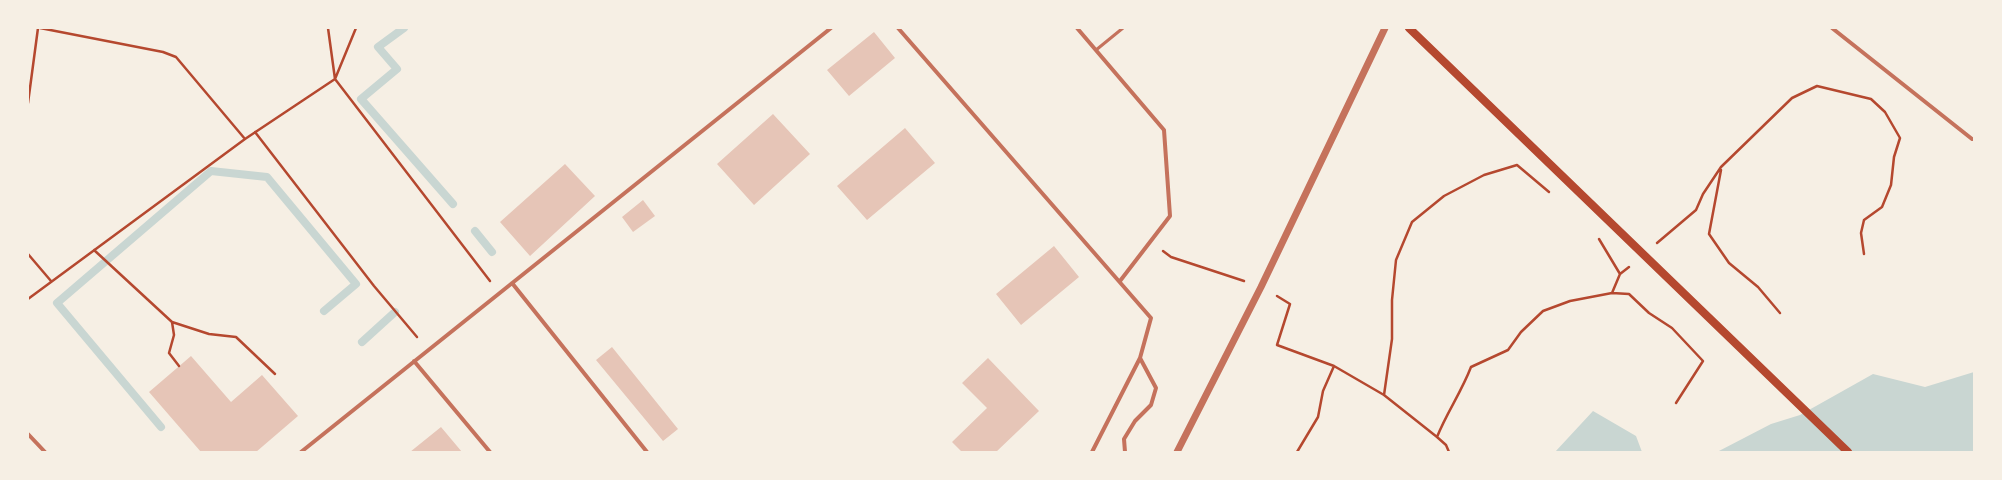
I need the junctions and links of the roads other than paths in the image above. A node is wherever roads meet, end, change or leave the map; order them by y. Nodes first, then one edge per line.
1 (831, 28) edge
2 (898, 28) edge
3 (1077, 28) edge
4 (1123, 28) edge
5 (1385, 28) edge
6 (1409, 28) edge
7 (1832, 28) edge
8 (1096, 50) junction
9 (1972, 139) dead end
10 (1120, 281) junction
11 (512, 283) junction
12 (1140, 358) junction
13 (414, 360) junction
14 (28, 434) edge
15 (45, 452) edge
16 (301, 452) edge
17 (490, 452) edge
18 (647, 452) edge
19 (1092, 452) edge
20 (1125, 452) edge
21 (1177, 452) edge
22 (1848, 452) edge

1 - 11 street
2 - 10 street
3 - 8 street
4 - 8 lane
5 - 21 street
6 - 22 main road
7 - 9 street
8 - 10 street
10 - 12 street
11 - 13 street
11 - 18 street
12 - 19 street
12 - 20 street
13 - 16 street
13 - 17 street
14 - 15 street

